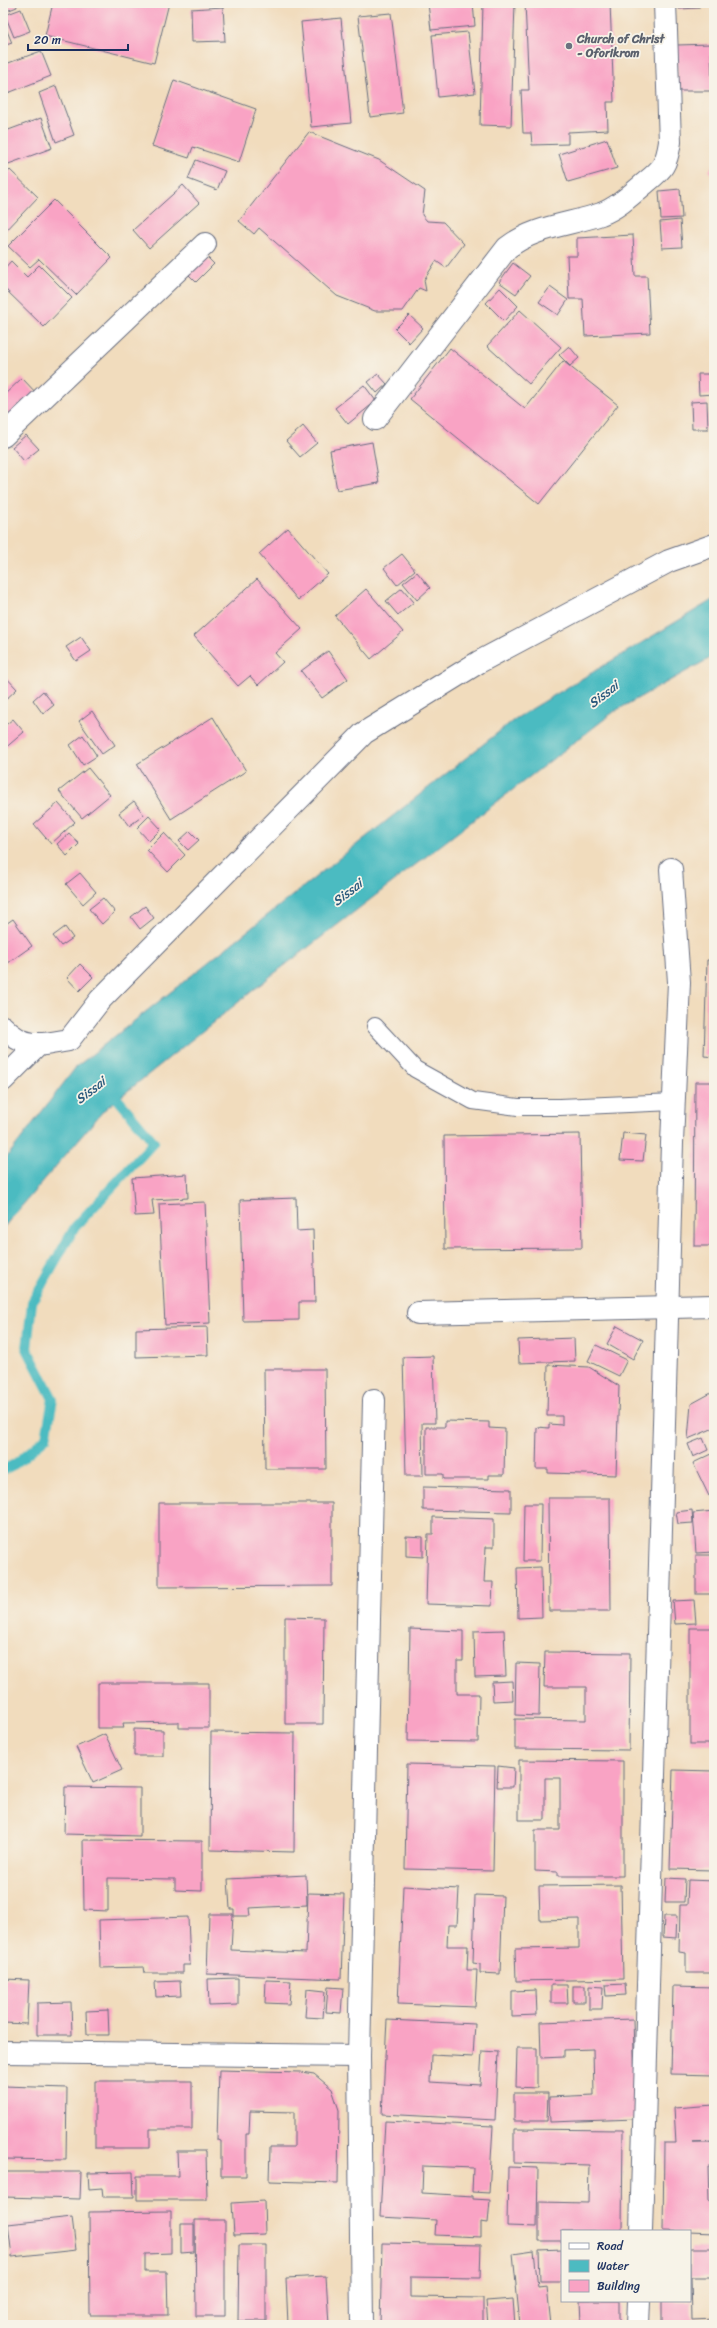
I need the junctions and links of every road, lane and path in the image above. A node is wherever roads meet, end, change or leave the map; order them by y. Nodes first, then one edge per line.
1 (665, 3) edge
2 (205, 244) dead end
3 (375, 419) dead end
4 (3, 436) edge
5 (714, 545) edge
6 (671, 869) dead end
7 (375, 1026) dead end
8 (3, 1027) edge
9 (37, 1046) junction
10 (3, 1080) edge
11 (674, 1102) junction
12 (714, 1306) edge
13 (668, 1307) junction
14 (418, 1312) dead end
15 (374, 1400) dead end
16 (3, 2052) edge
17 (359, 2056) junction
18 (641, 2230) edge
19 (639, 2302) edge
20 (362, 2325) edge
21 (638, 2325) edge

1 - 3 street
2 - 4 street
5 - 9 street
6 - 11 street
7 - 11 lane
8 - 9 street
9 - 10 street
11 - 13 street
12 - 13 street
13 - 14 street
13 - 18 street
15 - 17 street
16 - 17 street
17 - 20 street
19 - 21 street

